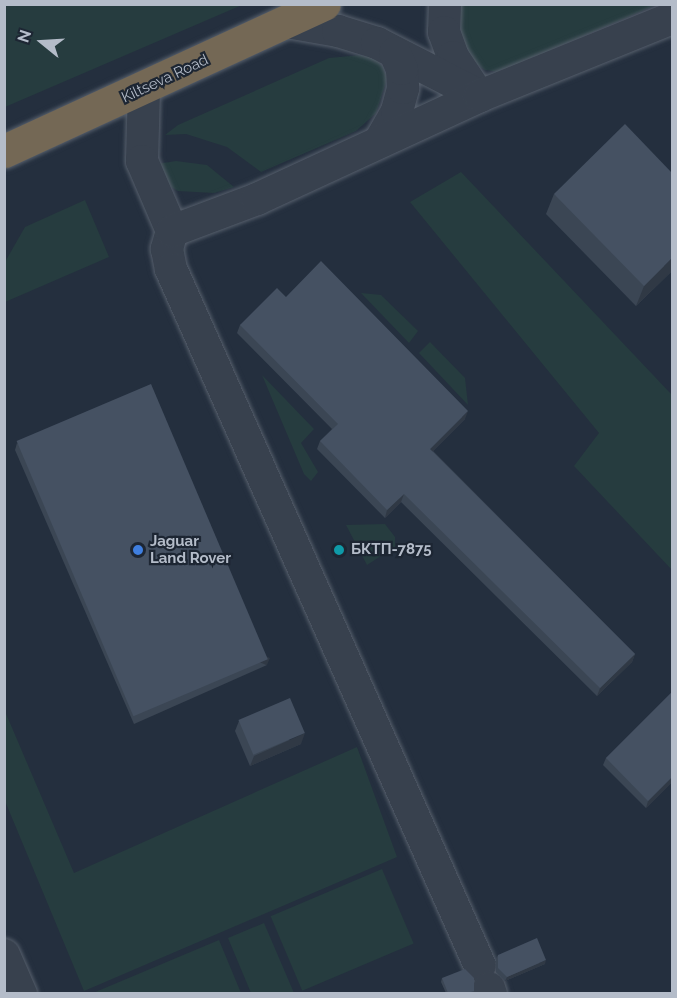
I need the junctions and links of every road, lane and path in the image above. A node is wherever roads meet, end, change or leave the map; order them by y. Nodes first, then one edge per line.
1 (324, 4) edge
2 (445, 4) edge
3 (672, 18) edge
4 (287, 22) junction
5 (395, 53) junction
6 (144, 89) junction
7 (480, 96) junction
8 (380, 141) junction
9 (4, 151) edge
10 (172, 231) junction
11 (4, 954) edge
12 (487, 982) edge
13 (21, 993) edge

1 - 4 highway, Kiltseva Road
2 - 7 street
3 - 7 street
4 - 5 street
4 - 6 highway, Kiltseva Road
5 - 7 street
5 - 8 street
6 - 9 highway, Kiltseva Road
6 - 10 street
7 - 8 street
8 - 10 street
10 - 12 street
11 - 13 street

